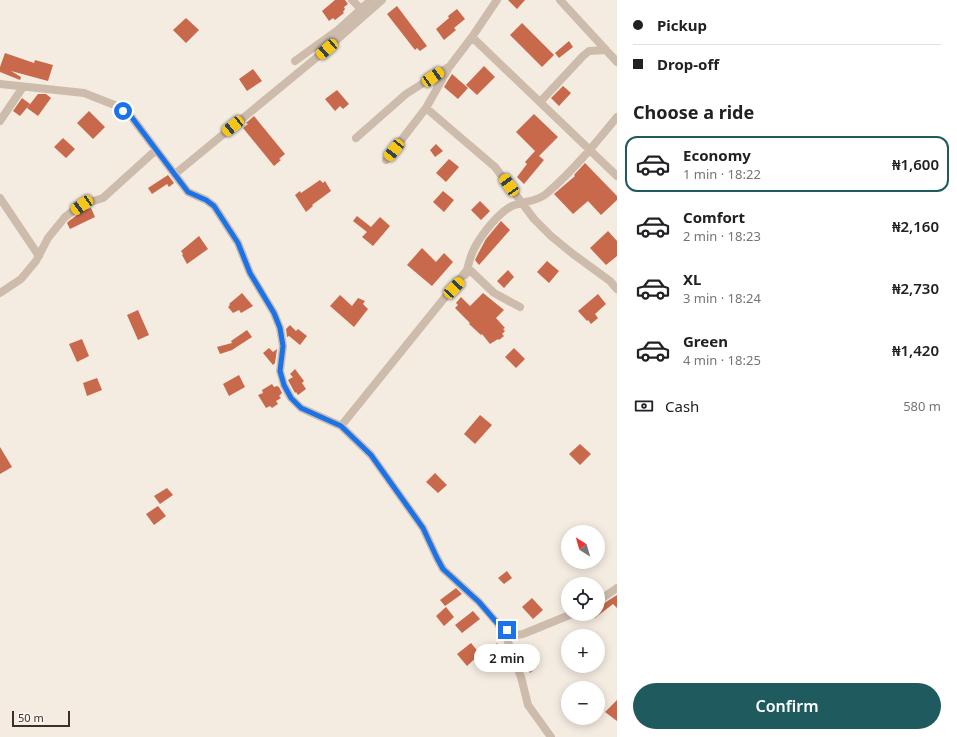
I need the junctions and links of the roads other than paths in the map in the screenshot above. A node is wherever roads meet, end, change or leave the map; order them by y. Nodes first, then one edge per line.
1 (352, 0) edge
2 (372, 0) edge
3 (382, 0) edge
4 (497, 0) edge
5 (560, 0) edge
6 (366, 10) junction
7 (472, 37) junction
8 (606, 50) junction
9 (295, 61) dead end
10 (617, 62) edge
11 (450, 66) junction
12 (0, 84) edge
13 (23, 87) junction
14 (540, 102) junction
15 (426, 108) junction
16 (617, 117) edge
17 (0, 121) edge
18 (356, 138) dead end
19 (156, 150) junction
20 (590, 151) junction
21 (386, 160) dead end
22 (174, 174) junction
23 (617, 176) edge
24 (0, 198) edge
25 (521, 202) junction
26 (39, 256) junction
27 (617, 288) edge
28 (0, 293) edge
29 (446, 296) junction
30 (520, 307) dead end
31 (341, 426) junction
32 (617, 588) edge
33 (605, 596) edge
34 (561, 618) edge
35 (498, 624) junction
36 (551, 737) edge

1 - 6 street
2 - 6 street
3 - 6 street
4 - 7 street
5 - 8 street
6 - 9 street
6 - 22 street
7 - 11 street
7 - 14 street
8 - 10 street
8 - 14 street
11 - 15 street
11 - 18 street
12 - 13 street
13 - 17 street
13 - 19 street
14 - 20 street
15 - 21 street
15 - 25 street
16 - 20 street
19 - 22 street
19 - 26 street
20 - 23 street
20 - 25 street
22 - 31 street
24 - 26 street
25 - 27 street
25 - 29 street
26 - 28 street
29 - 30 street
29 - 31 street
31 - 35 street
32 - 33 street
34 - 35 street
35 - 36 street

